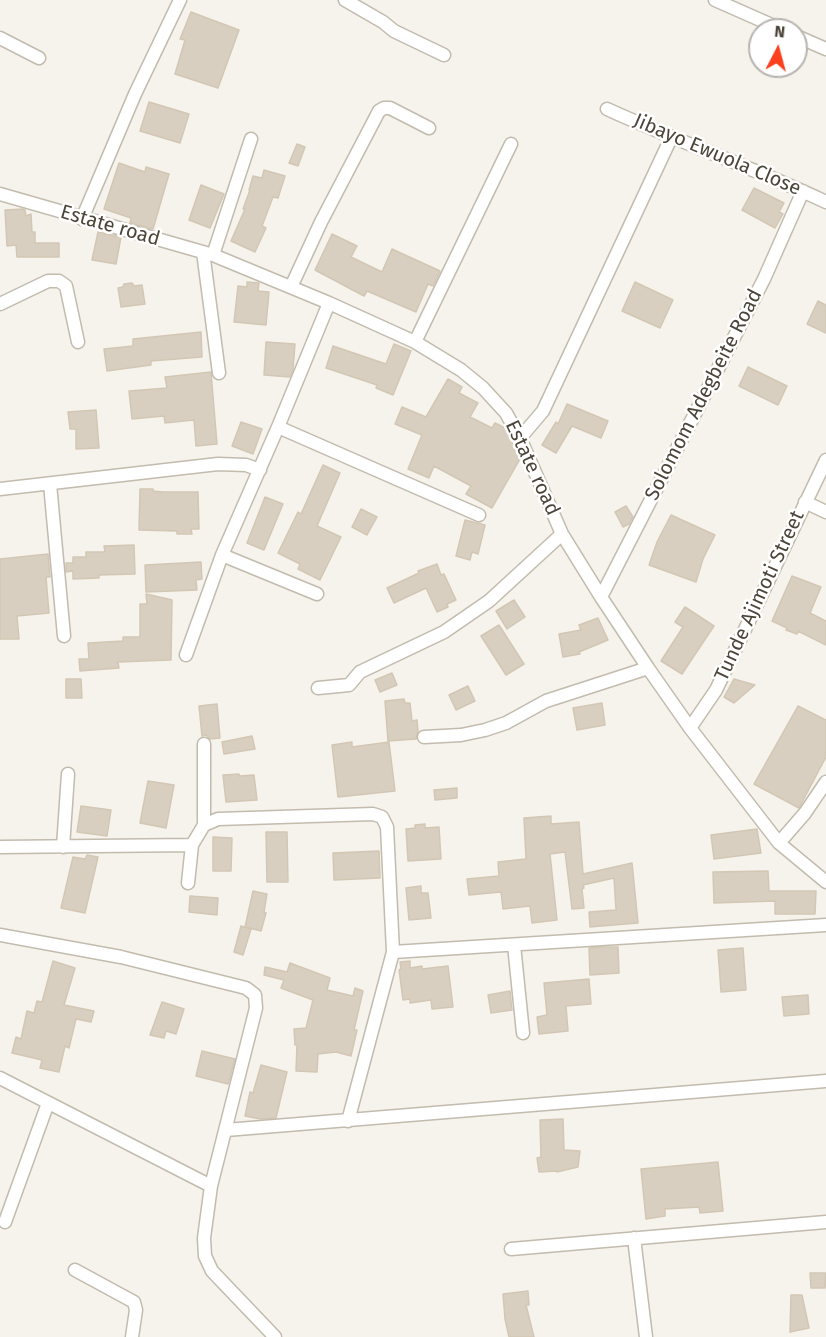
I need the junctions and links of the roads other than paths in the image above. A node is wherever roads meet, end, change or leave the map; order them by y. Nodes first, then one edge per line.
1 (180, 0) edge
2 (345, 0) edge
3 (715, 0) edge
4 (756, 18) edge
5 (0, 38) edge
6 (808, 41) edge
7 (824, 47) edge
8 (444, 55) dead end
9 (39, 58) dead end
10 (607, 109) dead end
11 (429, 128) dead end
12 (671, 138) junction
13 (251, 140) dead end
14 (511, 144) dead end
15 (803, 191) junction
16 (0, 194) edge
17 (826, 202) edge
18 (82, 219) junction
19 (208, 254) junction
20 (291, 287) junction
21 (329, 303) junction
22 (0, 304) edge
23 (78, 342) dead end
24 (415, 342) junction
25 (219, 373) dead end
26 (278, 428) junction
27 (520, 438) junction
28 (826, 460) edge
29 (260, 470) junction
30 (51, 484) junction
31 (0, 489) edge
32 (805, 502) junction
33 (826, 512) edge
34 (479, 515) dead end
35 (562, 534) junction
36 (222, 555) junction
37 (317, 594) dead end
38 (601, 597) junction
39 (64, 636) dead end
40 (186, 655) dead end
41 (648, 668) junction
42 (318, 688) dead end
43 (690, 728) junction
44 (424, 737) dead end
45 (204, 744) dead end
46 (68, 774) dead end
47 (826, 782) edge
48 (204, 825) junction
49 (779, 843) junction
50 (192, 845) junction
51 (63, 847) junction
52 (0, 848) edge
53 (826, 882) edge
54 (188, 883) dead end
55 (826, 925) edge
56 (0, 935) edge
57 (514, 945) junction
58 (393, 952) junction
59 (523, 1033) dead end
60 (0, 1078) edge
61 (826, 1081) edge
62 (48, 1102) junction
63 (348, 1121) junction
64 (226, 1130) junction
65 (211, 1186) junction
66 (5, 1222) dead end
67 (826, 1222) edge
68 (634, 1238) junction
69 (511, 1249) dead end
70 (75, 1270) dead end
71 (132, 1337) edge
72 (275, 1337) edge
73 (646, 1337) edge

1 - 18 street
2 - 8 street
3 - 4 street
5 - 9 street
6 - 7 street
10 - 12 street, Jibayo Ewuola Close
11 - 20 street
12 - 15 street, Jibayo Ewuola Close
12 - 27 street
13 - 19 street
14 - 24 street
15 - 17 street, Jibayo Ewuola Close
15 - 38 street, Solomom Adegbeite Road
16 - 18 street, Estate road
18 - 19 street, Estate road
19 - 20 street, Estate road
19 - 25 street
20 - 21 street, Estate road
21 - 24 street, Estate road
21 - 26 street
22 - 23 street
24 - 27 street, Estate road
26 - 29 street
26 - 34 street
27 - 35 street, Estate road
28 - 32 street, Tunde Ajimoti Street
29 - 30 street
29 - 36 street
30 - 31 street
30 - 39 street
32 - 33 street
32 - 43 street, Tunde Ajimoti Street
35 - 38 street, Estate road
35 - 42 street
36 - 37 street
36 - 40 street
38 - 41 street, Estate road
41 - 43 street, Estate road
41 - 44 street
43 - 49 street, Estate road
45 - 48 street
46 - 51 street
47 - 49 street
48 - 50 street
48 - 58 street
49 - 53 street, Estate road
50 - 51 street
50 - 54 street
51 - 52 street
55 - 57 street
56 - 64 street
57 - 58 street
57 - 59 street
58 - 63 street
60 - 62 street
61 - 63 street
62 - 65 street
62 - 66 street
63 - 64 street
64 - 65 street
65 - 72 street
67 - 68 street
68 - 69 street
68 - 73 street
70 - 71 street

